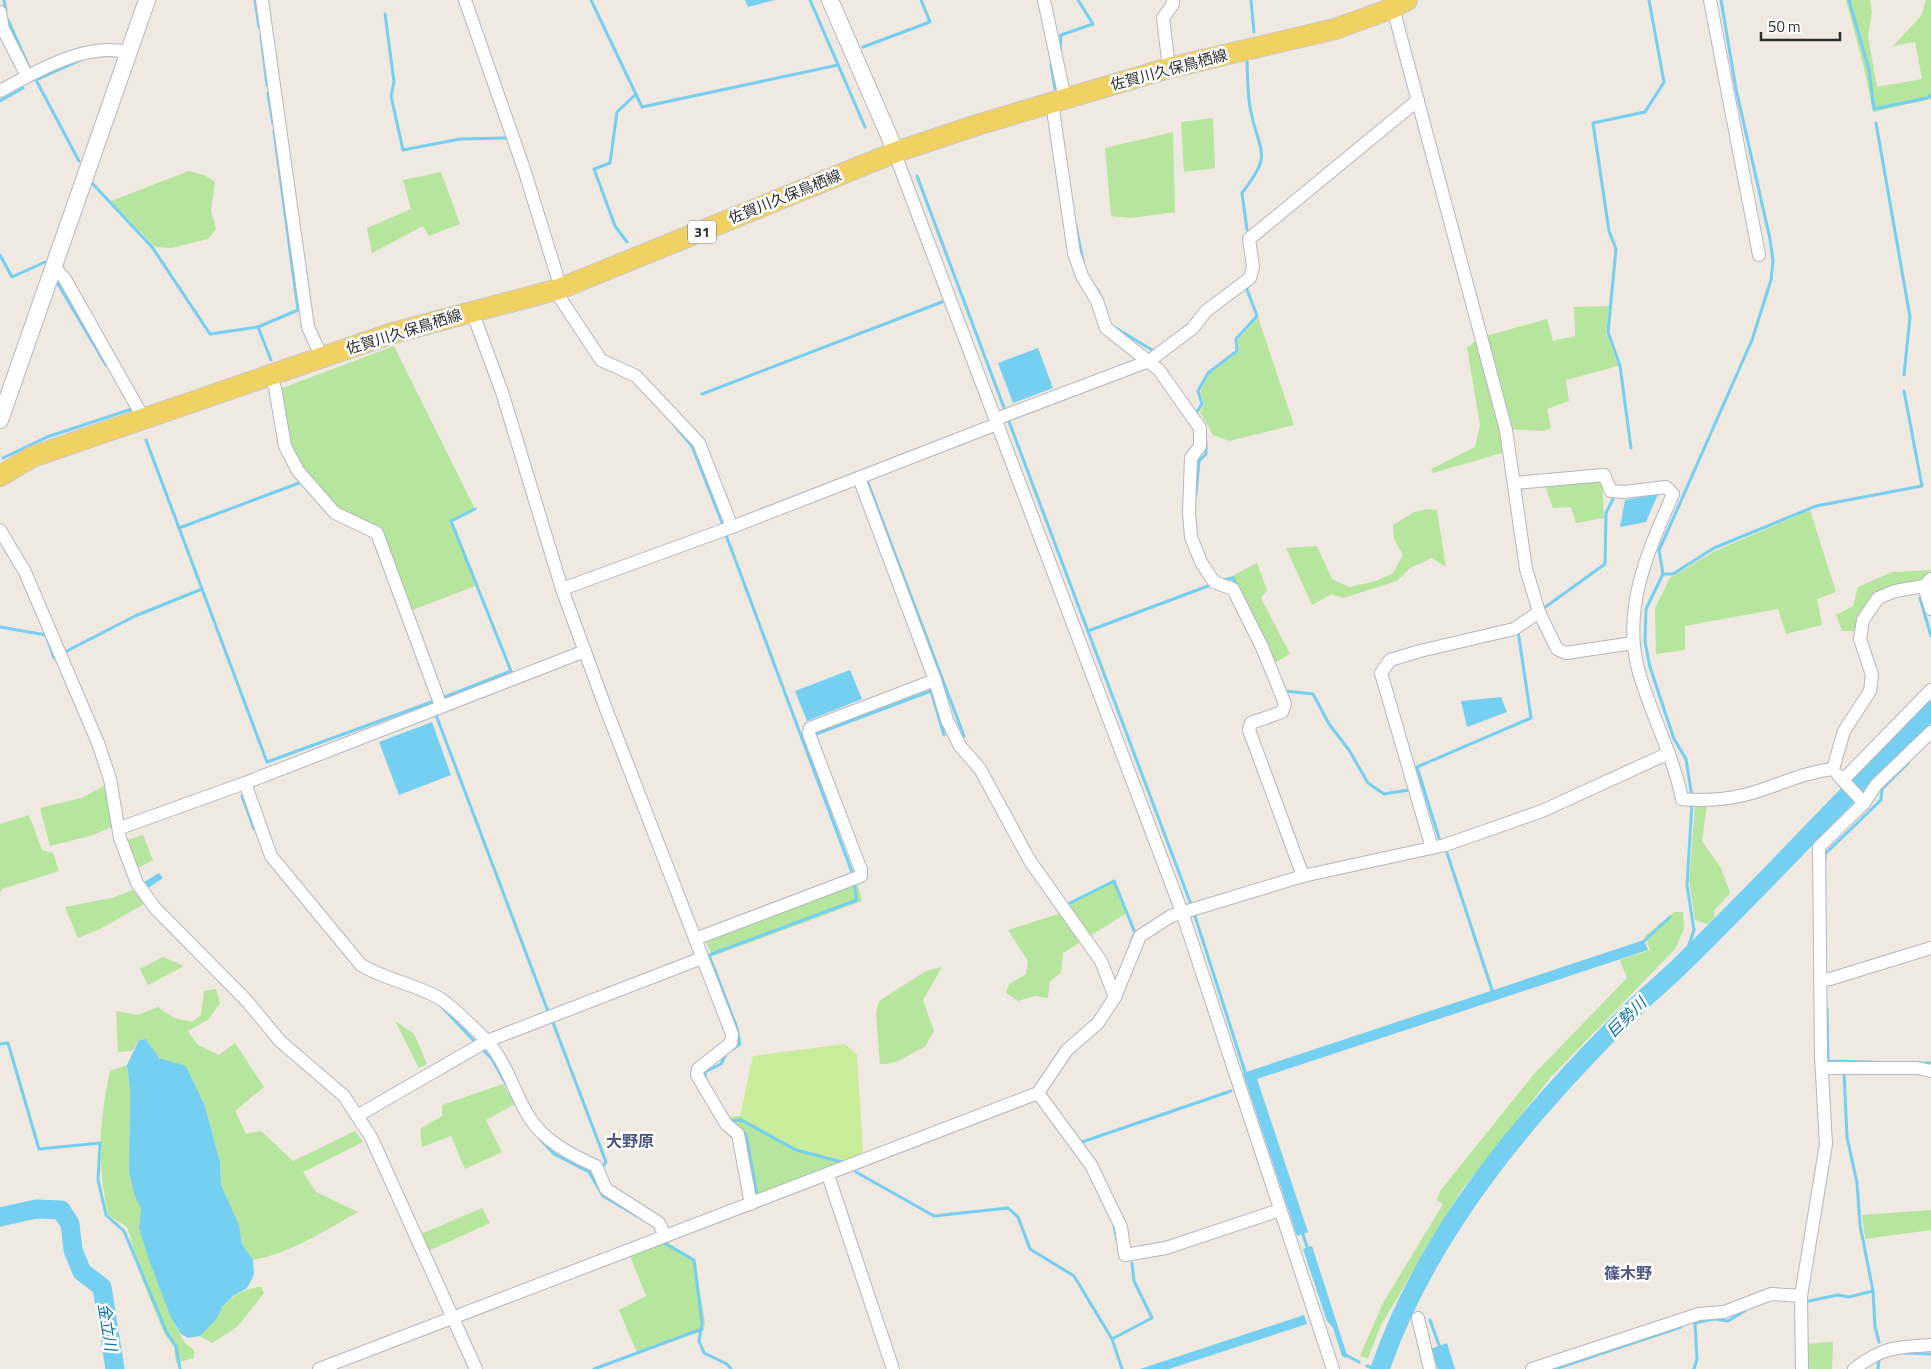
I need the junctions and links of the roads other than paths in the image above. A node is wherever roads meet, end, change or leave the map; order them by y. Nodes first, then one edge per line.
1 (147, 0) edge
2 (262, 0) edge
3 (465, 0) edge
4 (830, 0) edge
5 (1044, 0) edge
6 (1173, 0) edge
7 (1710, 0) edge
8 (1400, 4) edge
9 (0, 12) edge
10 (129, 53) junction
11 (1169, 68) junction
12 (27, 76) junction
13 (0, 91) edge
14 (1418, 100) junction
15 (1058, 101) junction
16 (896, 152) junction
17 (1759, 255) dead end
18 (54, 267) junction
19 (559, 289) junction
20 (472, 311) junction
21 (322, 358) junction
22 (1149, 361) junction
23 (270, 376) junction
24 (144, 419) junction
25 (0, 420) edge
26 (996, 422) junction
27 (0, 476) edge
28 (859, 478) junction
29 (1514, 483) junction
30 (732, 527) junction
31 (0, 530) edge
32 (1927, 583) edge
33 (562, 589) junction
34 (1931, 609) edge
35 (1539, 612) junction
36 (1633, 643) junction
37 (585, 651) junction
38 (935, 680) junction
39 (1931, 690) edge
40 (439, 701) junction
41 (1931, 732) edge
42 (1669, 753) junction
43 (1833, 768) junction
44 (1843, 780) junction
45 (245, 783) junction
46 (1864, 802) junction
47 (120, 828) junction
48 (1432, 848) junction
49 (1303, 876) junction
50 (1182, 912) junction
51 (695, 939) junction
52 (1931, 948) edge
53 (702, 958) junction
54 (1820, 980) junction
55 (1115, 997) junction
56 (486, 1041) junction
57 (1822, 1068) junction
58 (1931, 1071) edge
59 (1038, 1093) junction
60 (357, 1116) junction
61 (828, 1175) junction
62 (751, 1204) junction
63 (1280, 1210) junction
64 (665, 1236) junction
65 (1802, 1296) junction
66 (454, 1317) junction
67 (1418, 1318) dead end
68 (1931, 1345) edge
69 (319, 1369) edge
70 (476, 1369) edge
71 (892, 1369) edge
72 (1333, 1369) edge
73 (1430, 1369) edge
74 (1532, 1369) edge
75 (1802, 1369) edge
76 (1854, 1369) edge

1 - 10 street
2 - 21 street
3 - 19 street
4 - 16 street
5 - 15 street
6 - 11 street
7 - 17 street
8 - 11 main road, 佐賀川久保鳥栖線 / 31
8 - 14 street
9 - 12 street
10 - 12 street
10 - 18 street
11 - 15 main road, 佐賀川久保鳥栖線 / 31
12 - 13 street
14 - 22 street
14 - 29 street
15 - 16 main road, 佐賀川久保鳥栖線 / 31
15 - 22 street
16 - 19 main road, 佐賀川久保鳥栖線 / 31
16 - 26 street
18 - 24 street
18 - 25 street
19 - 20 main road, 佐賀川久保鳥栖線 / 31
19 - 30 street
20 - 21 main road, 佐賀川久保鳥栖線 / 31
20 - 33 street
21 - 23 main road, 佐賀川久保鳥栖線 / 31
22 - 26 street
22 - 49 street
23 - 24 main road, 佐賀川久保鳥栖線 / 31
23 - 40 street
24 - 27 main road, 佐賀川久保鳥栖線 / 31
26 - 28 street
26 - 50 street
28 - 30 street
28 - 38 street
29 - 35 street
29 - 36 street
30 - 33 street
31 - 47 street
32 - 34 street
32 - 43 street
33 - 37 street
35 - 36 street
35 - 48 street
36 - 42 street
37 - 40 street
37 - 51 street
38 - 51 street
38 - 55 street
39 - 44 street
40 - 45 street
41 - 46 street
42 - 43 street
42 - 48 street
43 - 44 street
44 - 46 street
45 - 47 street
45 - 56 street
46 - 54 street
47 - 60 street
48 - 49 street
49 - 50 street
50 - 55 street
50 - 63 street
51 - 53 street
52 - 54 street
53 - 56 street
53 - 62 street
54 - 57 street
55 - 59 street
56 - 60 street
56 - 64 street
57 - 58 street
57 - 65 street
59 - 61 street
59 - 63 street
60 - 66 street
61 - 62 street
61 - 71 street
62 - 64 street
63 - 72 street
64 - 66 street
65 - 74 street
65 - 75 street
66 - 69 street
66 - 70 street
67 - 73 street
68 - 76 street

